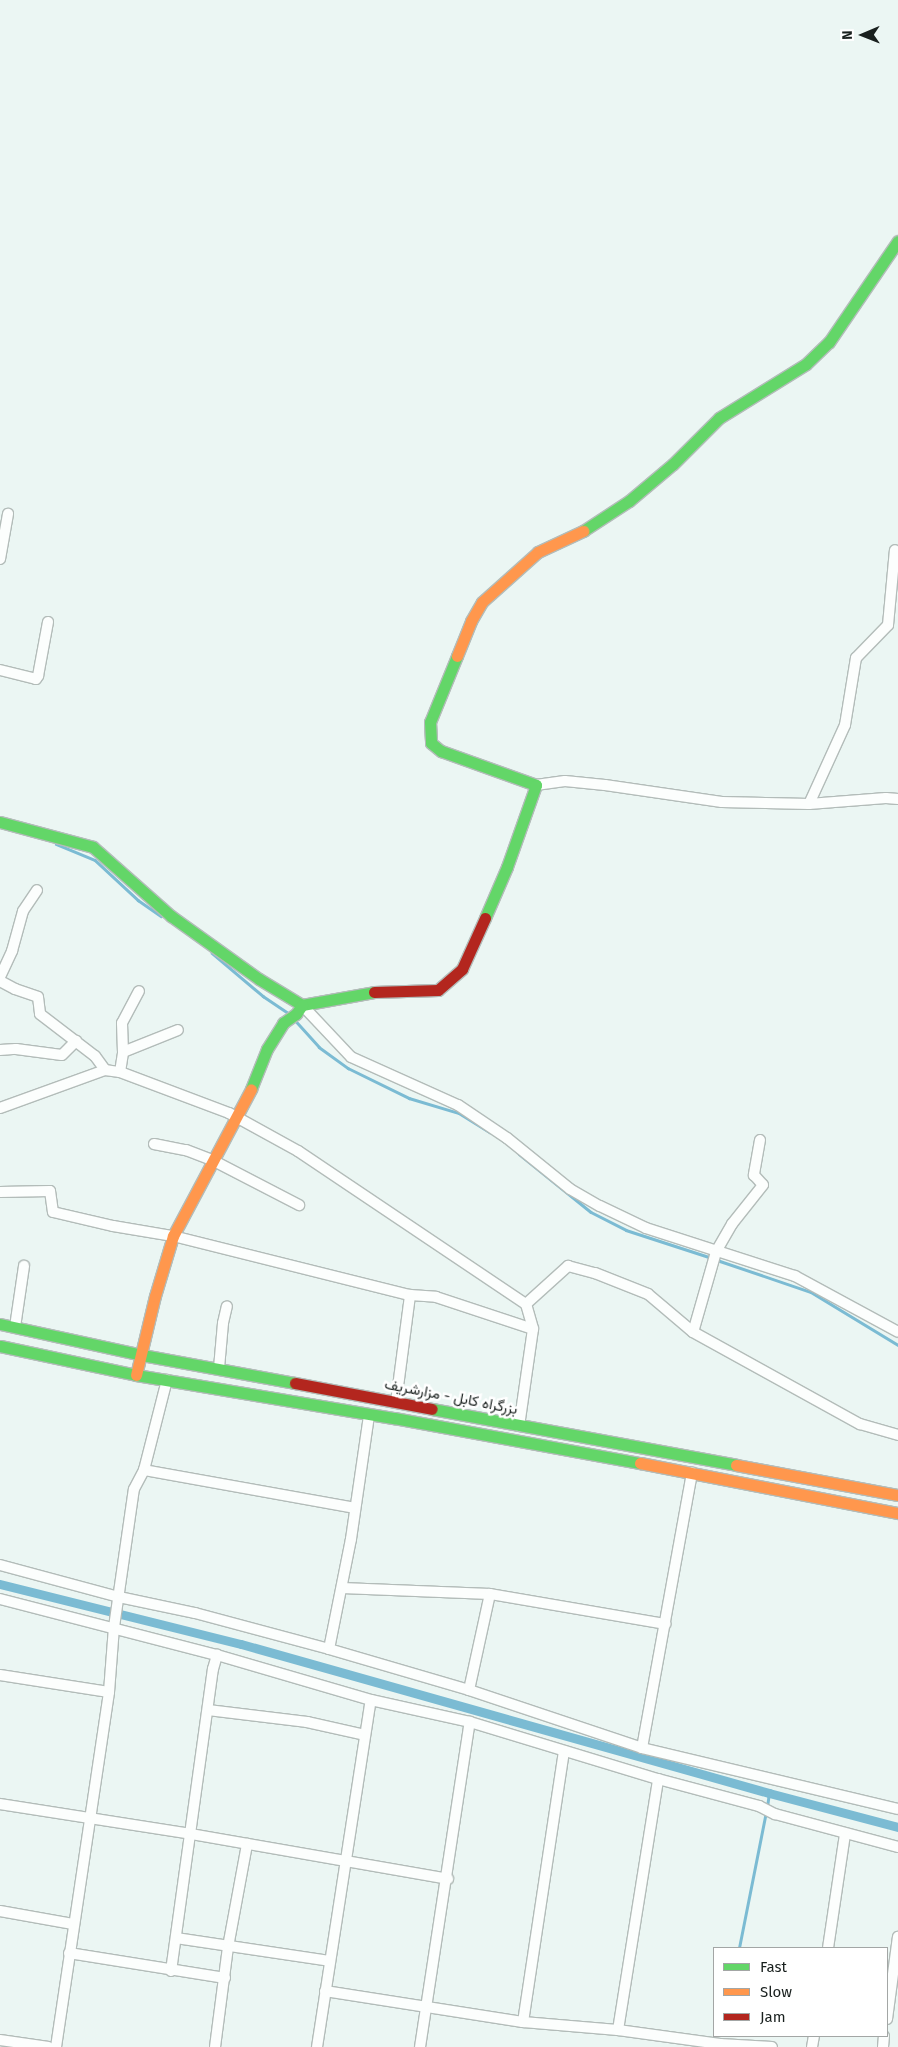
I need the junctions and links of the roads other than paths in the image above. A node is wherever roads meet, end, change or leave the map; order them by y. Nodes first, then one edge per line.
1 (898, 241) edge
2 (8, 514) dead end
3 (895, 550) dead end
4 (0, 559) edge
5 (48, 622) dead end
6 (0, 670) edge
7 (536, 785) junction
8 (898, 799) edge
9 (809, 804) junction
10 (0, 822) edge
11 (37, 890) dead end
12 (0, 977) edge
13 (0, 981) edge
14 (139, 991) dead end
15 (299, 1010) junction
16 (178, 1030) dead end
17 (76, 1041) junction
18 (0, 1050) edge
19 (123, 1052) junction
20 (105, 1070) junction
21 (120, 1072) junction
22 (0, 1108) edge
23 (236, 1118) junction
24 (760, 1140) dead end
25 (154, 1144) dead end
26 (214, 1161) junction
27 (0, 1192) edge
28 (299, 1206) dead end
29 (173, 1236) junction
30 (714, 1256) junction
31 (24, 1266) dead end
32 (410, 1294) junction
33 (526, 1304) junction
34 (227, 1306) dead end
35 (0, 1324) edge
36 (15, 1327) junction
37 (533, 1329) junction
38 (693, 1332) junction
39 (898, 1332) edge
40 (0, 1346) edge
41 (142, 1355) junction
42 (219, 1368) junction
43 (136, 1374) junction
44 (167, 1380) junction
45 (396, 1402) junction
46 (369, 1415) junction
47 (519, 1426) junction
48 (898, 1435) edge
49 (144, 1470) junction
50 (692, 1472) junction
51 (898, 1495) edge
52 (355, 1508) junction
53 (898, 1513) edge
54 (0, 1565) edge
55 (342, 1588) junction
56 (490, 1594) junction
57 (0, 1599) edge
58 (118, 1601) junction
59 (115, 1622) junction
60 (665, 1624) junction
61 (329, 1648) junction
62 (217, 1655) junction
63 (0, 1675) edge
64 (469, 1690) junction
65 (109, 1692) junction
66 (371, 1700) junction
67 (208, 1710) junction
68 (470, 1722) junction
69 (365, 1735) junction
70 (642, 1748) junction
71 (564, 1751) junction
72 (658, 1779) junction
73 (0, 1804) edge
74 (898, 1809) edge
75 (90, 1818) junction
76 (191, 1834) junction
77 (845, 1834) junction
78 (247, 1844) junction
79 (898, 1847) edge
80 (345, 1861) junction
81 (448, 1879) junction
82 (0, 1911) edge
83 (73, 1924) junction
84 (898, 1937) edge
85 (176, 1938) junction
86 (228, 1947) junction
87 (828, 1947) edge
88 (69, 1953) junction
89 (329, 1961) junction
90 (171, 1971) junction
91 (225, 1978) junction
92 (325, 1991) junction
93 (426, 2008) junction
94 (888, 2012) edge
95 (523, 2022) junction
96 (618, 2030) junction
97 (0, 2040) edge
98 (720, 2045) edge
99 (49, 2047) edge
100 (56, 2047) edge
101 (215, 2047) edge
102 (317, 2047) edge
103 (420, 2047) edge
104 (772, 2047) edge

1 - 7 main road
2 - 4 street
3 - 9 street
5 - 6 street
7 - 9 street
7 - 15 main road
8 - 9 street
10 - 15 main road
11 - 12 street
13 - 17 street
14 - 19 street
15 - 23 main road
15 - 30 street
16 - 19 street
17 - 18 street
17 - 20 street
19 - 21 street
20 - 21 street
20 - 22 street
21 - 23 street
23 - 26 main road
23 - 33 street
24 - 30 street
25 - 26 street
26 - 28 street
26 - 29 main road
27 - 29 street
29 - 32 street
29 - 41 main road
30 - 38 street
30 - 39 street
31 - 36 street
32 - 37 street
32 - 45 street
33 - 37 street
33 - 38 street
34 - 42 street
35 - 36 main road, بزرگراه کابل - مزارشریف
36 - 41 main road, بزرگراه کابل - مزارشریف
37 - 47 street
38 - 48 street
40 - 43 main road, بزرگراه کابل - مزارشریف
41 - 42 main road, بزرگراه کابل - مزارشریف
41 - 43 main road
42 - 45 main road, بزرگراه کابل - مزارشریف
43 - 44 main road, بزرگراه کابل - مزارشریف
44 - 46 main road, بزرگراه کابل - مزارشریف
44 - 49 street
45 - 47 main road, بزرگراه کابل - مزارشریف
46 - 50 main road, بزرگراه کابل - مزارشریف
46 - 52 street
47 - 51 main road, بزرگراه کابل - مزارشریف
49 - 52 street
49 - 58 street
50 - 53 main road, بزرگراه کابل - مزارشریف
50 - 60 street
52 - 55 street
54 - 58 street
55 - 56 street
55 - 61 street
56 - 60 street
56 - 64 street
57 - 59 street
58 - 59 street
58 - 61 street
59 - 62 street
59 - 65 street
60 - 70 street
61 - 64 street
62 - 66 street
62 - 67 street
63 - 65 street
64 - 70 street
65 - 75 street
66 - 68 street
66 - 69 street
67 - 69 street
67 - 76 street
68 - 71 street
68 - 81 street
69 - 80 street
70 - 74 street
71 - 72 street
71 - 95 street
72 - 77 street
72 - 96 street
73 - 75 street
75 - 76 street
75 - 83 street
76 - 78 street
76 - 85 street
77 - 79 street
77 - 87 street
78 - 80 street
78 - 86 street
80 - 81 street
80 - 89 street
81 - 93 street
82 - 83 street
83 - 88 street
84 - 94 street
85 - 86 street
85 - 90 street
86 - 89 street
86 - 91 street
88 - 90 street
88 - 100 street
89 - 92 street
90 - 91 street
91 - 101 street
92 - 93 street
92 - 102 street
93 - 95 street
93 - 103 street
95 - 96 street
96 - 98 street
97 - 99 street
98 - 104 street

